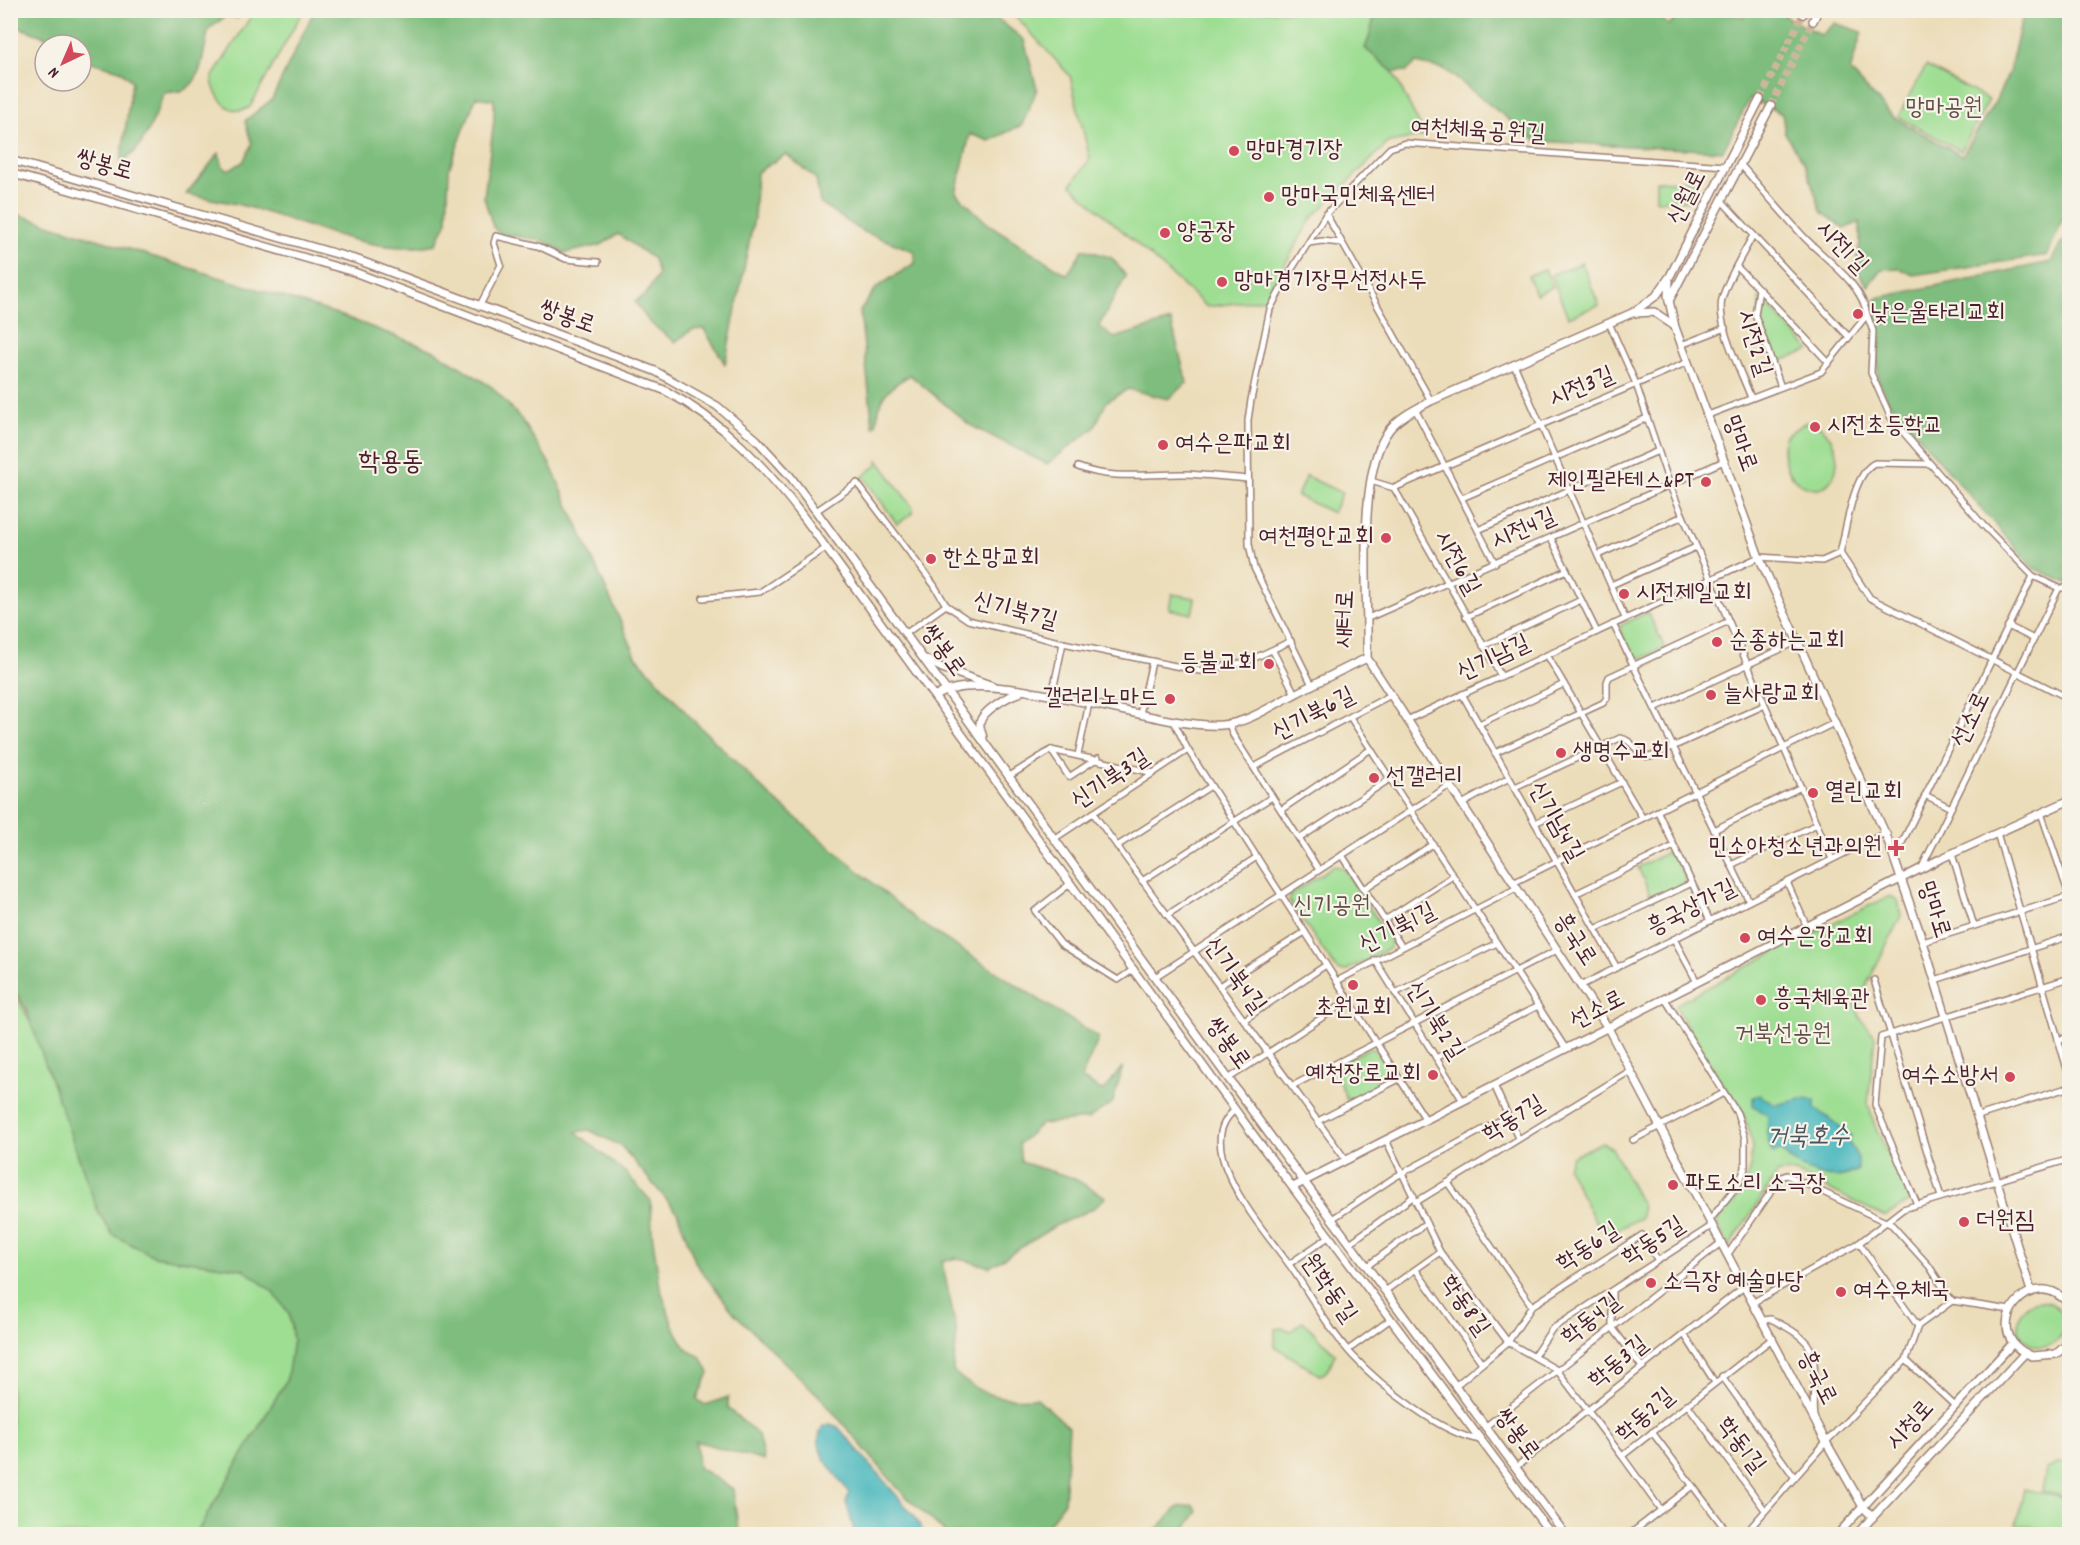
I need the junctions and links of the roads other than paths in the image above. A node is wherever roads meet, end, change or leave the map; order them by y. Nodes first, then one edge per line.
1 (1818, 10) edge
2 (1813, 21) tunnel mouth
3 (10, 46) edge
4 (12, 57) dead end
5 (1760, 99) tunnel mouth
6 (1771, 106) tunnel mouth
7 (10, 160) edge
8 (1740, 164) junction
9 (1726, 166) junction
10 (10, 173) edge
11 (1721, 200) junction
12 (1326, 213) junction
13 (1753, 235) junction
14 (1308, 243) junction
15 (1341, 243) junction
16 (598, 262) dead end
17 (1737, 267) junction
18 (1670, 276) junction
19 (1758, 289) junction
20 (1669, 301) junction
21 (478, 307) junction
22 (1632, 313) junction
23 (1867, 315) junction
24 (1609, 323) junction
25 (1675, 327) junction
26 (1725, 328) junction
27 (1848, 336) junction
28 (1682, 345) junction
29 (1688, 362) junction
30 (1829, 363) junction
31 (1514, 364) junction
32 (1636, 384) junction
33 (1781, 387) junction
34 (1751, 398) junction
35 (1431, 401) junction
36 (1415, 410) junction
37 (1708, 415) junction
38 (1647, 418) junction
39 (1541, 425) junction
40 (1658, 451) junction
41 (1555, 458) junction
42 (1725, 461) junction
43 (1930, 464) junction
44 (1445, 466) junction
45 (1078, 467) dead end
46 (1248, 478) junction
47 (1371, 481) junction
48 (1670, 486) junction
49 (1394, 488) junction
50 (1569, 490) junction
51 (1461, 498) junction
52 (816, 511) junction
53 (1683, 516) junction
54 (805, 519) junction
55 (1584, 523) junction
56 (1478, 530) junction
57 (1551, 538) junction
58 (1696, 547) junction
59 (826, 548) junction
60 (1840, 553) junction
61 (1598, 555) junction
62 (1759, 556) junction
63 (1495, 562) junction
64 (1567, 570) junction
65 (2033, 576) junction
66 (1710, 579) junction
67 (1446, 584) junction
68 (1611, 585) junction
69 (2059, 588) junction
70 (2070, 588) edge
71 (703, 598) dead end
72 (1581, 600) junction
73 (946, 605) junction
74 (1466, 617) junction
75 (1368, 618) junction
76 (1625, 618) junction
77 (1729, 621) junction
78 (1613, 624) junction
79 (2008, 626) junction
80 (1597, 632) junction
81 (905, 634) junction
82 (2034, 639) junction
83 (1291, 641) junction
84 (1798, 641) junction
85 (912, 643) junction
86 (1063, 643) junction
87 (1483, 646) junction
88 (1273, 651) junction
89 (1547, 655) junction
90 (1367, 658) junction
91 (1992, 660) junction
92 (1152, 662) junction
93 (1634, 665) junction
94 (1748, 665) junction
95 (2017, 672) junction
96 (1501, 676) junction
97 (1564, 684) junction
98 (1312, 685) junction
99 (998, 688) junction
100 (945, 689) junction
101 (1026, 692) junction
102 (1295, 694) junction
103 (1462, 694) junction
104 (1052, 695) junction
105 (1391, 695) junction
106 (935, 697) junction
107 (2070, 699) edge
108 (1089, 703) junction
109 (1766, 705) junction
110 (1654, 708) junction
111 (1140, 714) junction
112 (1582, 714) junction
113 (1350, 717) junction
114 (1173, 720) junction
115 (1407, 720) junction
116 (1836, 722) junction
117 (1229, 724) junction
118 (1479, 724) junction
119 (984, 743) junction
120 (1601, 747) junction
121 (1674, 748) junction
122 (1784, 748) junction
123 (1371, 749) junction
124 (1051, 750) junction
125 (1188, 750) junction
126 (1495, 753) junction
127 (1078, 755) junction
128 (1098, 759) junction
129 (1254, 767) junction
130 (1154, 772) junction
131 (1008, 777) junction
132 (1390, 778) junction
133 (1509, 778) junction
134 (1622, 782) junction
135 (1450, 785) junction
136 (1211, 786) junction
137 (1515, 787) junction
138 (1801, 787) junction
139 (1696, 793) junction
140 (1925, 795) junction
141 (1272, 796) junction
142 (2070, 800) edge
143 (1462, 804) junction
144 (1951, 808) junction
145 (1281, 810) junction
146 (1411, 810) junction
147 (1658, 812) junction
148 (1093, 813) junction
149 (2041, 813) junction
150 (1642, 817) junction
151 (1234, 822) junction
152 (1534, 823) junction
153 (1817, 824) junction
154 (1714, 830) junction
155 (1997, 833) junction
156 (1885, 834) junction
157 (1054, 839) junction
158 (1299, 839) junction
159 (1433, 844) junction
160 (1117, 846) junction
161 (1674, 846) junction
162 (1952, 854) junction
163 (1342, 855) junction
164 (1257, 857) junction
165 (1895, 857) junction
166 (1832, 859) junction
167 (1556, 861) junction
168 (1731, 865) junction
169 (1921, 869) junction
170 (1319, 870) junction
171 (1453, 876) junction
172 (1902, 879) junction
173 (1142, 881) junction
174 (1786, 882) junction
175 (1071, 883) junction
176 (1692, 884) junction
177 (1515, 886) junction
178 (1364, 889) junction
179 (1575, 894) junction
180 (1281, 895) junction
181 (2069, 897) edge
182 (1749, 901) junction
183 (1475, 910) junction
184 (2021, 911) junction
185 (1167, 915) junction
186 (1385, 920) junction
187 (1710, 921) junction
188 (1974, 926) junction
189 (1807, 927) junction
190 (1595, 929) junction
191 (1305, 932) junction
192 (2070, 936) edge
193 (1674, 939) junction
194 (1923, 942) junction
195 (1497, 943) junction
196 (1402, 947) junction
197 (2032, 948) junction
198 (1557, 950) junction
199 (1194, 952) junction
200 (1375, 960) junction
201 (1326, 965) junction
202 (1617, 968) junction
203 (1134, 969) junction
204 (1515, 972) junction
205 (1155, 977) junction
206 (2070, 978) edge
207 (1874, 980) dead end
208 (1935, 980) junction
209 (1337, 981) junction
210 (1697, 982) junction
211 (1219, 986) junction
212 (1580, 986) junction
213 (2043, 987) junction
214 (1395, 993) junction
215 (1665, 999) junction
216 (1349, 1000) junction
217 (1538, 1006) junction
218 (1947, 1018) junction
219 (1244, 1020) junction
220 (1414, 1023) junction
221 (1608, 1028) junction
222 (1891, 1034) junction
223 (2070, 1036) edge
224 (2058, 1040) junction
225 (1376, 1042) junction
226 (1566, 1049) junction
227 (1268, 1052) junction
228 (1436, 1058) junction
229 (1630, 1071) junction
230 (2070, 1078) edge
231 (1228, 1079) junction
232 (1400, 1079) junction
233 (1494, 1085) junction
234 (1292, 1086) junction
235 (2070, 1087) edge
236 (1722, 1094) junction
237 (1463, 1101) junction
238 (1235, 1110) junction
239 (1508, 1116) junction
240 (1978, 1116) junction
241 (1426, 1120) junction
242 (1318, 1121) junction
243 (1660, 1126) junction
244 (1518, 1138) junction
245 (1386, 1140) junction
246 (1633, 1140) dead end
247 (2070, 1159) edge
248 (1346, 1160) junction
249 (1402, 1173) junction
250 (1304, 1181) junction
251 (1997, 1181) junction
252 (1448, 1183) junction
253 (1293, 1187) junction
254 (1941, 1197) junction
255 (1415, 1199) junction
256 (1917, 1204) junction
257 (1332, 1219) junction
258 (1711, 1222) junction
259 (1884, 1222) junction
260 (1426, 1223) junction
261 (1330, 1236) junction
262 (1722, 1242) junction
263 (1350, 1243) junction
264 (1859, 1243) junction
265 (1440, 1252) junction
266 (1728, 1254) junction
267 (1657, 1259) junction
268 (1289, 1264) junction
269 (1366, 1266) junction
270 (1416, 1270) junction
271 (1745, 1286) junction
272 (1385, 1291) junction
273 (1612, 1291) junction
274 (2031, 1291) junction
275 (1952, 1301) junction
276 (1754, 1302) junction
277 (1532, 1306) junction
278 (2070, 1306) edge
279 (2010, 1310) junction
280 (1391, 1319) junction
281 (1764, 1320) junction
282 (1918, 1326) junction
283 (1612, 1327) junction
284 (1684, 1334) junction
285 (1773, 1338) junction
286 (1508, 1342) junction
287 (2013, 1343) junction
288 (2069, 1344) edge
289 (1348, 1350) junction
290 (2025, 1353) junction
291 (1534, 1356) junction
292 (1906, 1360) junction
293 (1482, 1363) junction
294 (1642, 1367) junction
295 (1557, 1371) junction
296 (1722, 1376) junction
297 (1714, 1381) junction
298 (1455, 1386) junction
299 (1687, 1404) junction
300 (1955, 1406) junction
301 (1588, 1411) junction
302 (1815, 1418) junction
303 (1485, 1427) junction
304 (1652, 1432) junction
305 (1481, 1440) junction
306 (1826, 1442) junction
307 (1622, 1456) junction
308 (1516, 1467) junction
309 (1795, 1478) junction
310 (1691, 1487) junction
311 (1863, 1507) junction
312 (1660, 1510) junction
313 (1765, 1510) junction
314 (1873, 1517) junction
315 (1551, 1534) edge
316 (1565, 1534) edge
317 (1630, 1534) edge
318 (1729, 1534) edge
319 (1745, 1534) edge
320 (1838, 1534) edge
321 (1857, 1534) edge

1 - 2 street
3 - 4 street
5 - 9 street, 신월로
6 - 8 street, 신월로
7 - 21 street, 쌍봉로
8 - 11 street, 신월로
8 - 23 street, 시전1길
9 - 12 street, 여천체육공원길
9 - 18 street, 신월로
10 - 54 street, 쌍봉로
11 - 13 street
11 - 20 street, 신월로
12 - 14 street, 여천체육공원길
12 - 15 street
13 - 17 street, 시전2길
13 - 27 street
14 - 15 street
14 - 46 street, 여천체육공원길
15 - 35 street
16 - 21 street
17 - 19 street, 시전2길
17 - 26 street, 시전2길
18 - 20 street, 망마로
18 - 22 street, 신월로
19 - 30 street
19 - 33 street, 시전2길
20 - 25 street, 망마로
21 - 52 street, 쌍봉로
22 - 24 street, 새터로
22 - 25 street
23 - 27 street
23 - 43 street, 시전1길
24 - 31 street, 새터로
24 - 32 street, 시전3길
25 - 28 street, 망마로
26 - 28 street
26 - 34 street, 시전2길
27 - 30 street
28 - 29 street, 망마로
29 - 32 street
29 - 37 street, 망마로
30 - 33 street
31 - 35 street, 새터로
31 - 39 street, 시전4길
32 - 38 street, 시전3길
32 - 39 street, 시전3길
33 - 34 street
34 - 37 street
35 - 36 street, 새터로
36 - 44 street
36 - 47 street, 새터로
37 - 42 street, 망마로
38 - 40 street, 시전3길
38 - 41 street
39 - 41 street, 시전4길
39 - 44 street
40 - 48 street, 시전3길
40 - 50 street
41 - 50 street, 시전4길
41 - 51 street
42 - 48 street
42 - 62 street, 망마로
43 - 60 street
43 - 65 street, 시전1길
44 - 49 street
44 - 51 street
45 - 46 street
46 - 83 street, 여천체육공원길
47 - 49 street
47 - 75 street, 새터로
48 - 53 street, 시전3길
48 - 55 street
49 - 67 street, 시전6길
50 - 55 street, 시전4길
50 - 56 street, 시전4길
51 - 56 street
52 - 54 street
52 - 73 street, 신기북7길
52 - 81 street, 쌍봉로
53 - 58 street, 시전3길
53 - 61 street
54 - 59 street, 쌍봉로
55 - 57 street, 시전4길
55 - 61 street, 시전4길
56 - 63 street
57 - 63 street, 시전4길
57 - 64 street
58 - 66 street, 시전3길
58 - 68 street
59 - 71 street
59 - 106 street, 쌍봉로
60 - 62 street
60 - 91 street
61 - 68 street, 시전4길
62 - 66 street, 신기남길
62 - 84 street, 망마로
63 - 67 street, 시전4길
64 - 72 street
64 - 74 street
65 - 69 street
65 - 79 street
66 - 76 street, 신기남길
66 - 77 street, 시전3길
67 - 74 street, 시전6길
67 - 75 street, 시전4길
68 - 76 street, 시전4길
69 - 70 street
69 - 82 street, 선소로
72 - 80 street
72 - 87 street
73 - 81 street
73 - 86 street, 신기북7길
74 - 87 street, 시전6길
75 - 90 street, 새터로
76 - 78 street, 신기남길
77 - 93 street
77 - 94 street, 시전3길
78 - 80 street, 신기남길
78 - 93 street
79 - 82 street
79 - 91 street
80 - 89 street, 신기남길
81 - 85 street, 쌍봉로
82 - 95 street, 선소로
83 - 88 street, 신기북7길
83 - 98 street, 여천체육공원길
84 - 94 street
84 - 116 street, 망마로
85 - 99 street
85 - 100 street, 쌍봉로
86 - 92 street, 신기북7길
86 - 104 street
87 - 96 street, 시전6길
88 - 92 street, 신기북7길
88 - 102 street
89 - 96 street, 신기남길
89 - 97 street
90 - 98 street, 새터로
90 - 105 street, 흥국로
91 - 95 street
91 - 140 street
92 - 111 street
93 - 110 street
93 - 112 street
94 - 109 street, 시전3길
94 - 110 street
95 - 107 street
95 - 144 street, 선소로
96 - 103 street, 신기남길
97 - 112 street
97 - 118 street
98 - 102 street, 새터로
99 - 100 street, 새터로
99 - 101 street, 새터로
100 - 106 street
100 - 119 street, 쌍봉로
101 - 104 street, 새터로
101 - 119 street
102 - 117 street, 새터로
103 - 115 street, 신기남길
103 - 118 street, 신기남4길
104 - 108 street, 새터로
105 - 113 street, 신기북6길
105 - 115 street, 흥국로
106 - 175 street, 쌍봉로
108 - 111 street, 새터로
108 - 127 street
109 - 121 street
109 - 122 street, 시전3길
110 - 121 street
111 - 114 street, 새터로
112 - 120 street
112 - 126 street
113 - 123 street, 신기북1길
113 - 129 street, 신기북6길
114 - 117 street, 새터로
114 - 125 street
115 - 135 street, 흥국로
116 - 122 street, 신기북1길
116 - 156 street, 망마로
117 - 129 street, 신기북6길
118 - 126 street, 신기남4길
119 - 131 street, 쌍봉로
120 - 121 street
120 - 134 street
120 - 137 street
121 - 139 street
122 - 138 street, 시전3길
122 - 139 street, 신기북1길
123 - 132 street, 신기북1길
123 - 145 street
124 - 127 street
124 - 128 street
124 - 131 street
125 - 130 street, 신기북3길
125 - 136 street
126 - 133 street, 신기남4길
127 - 128 street
128 - 130 street
129 - 141 street, 신기북6길
130 - 148 street, 신기북3길
131 - 157 street, 쌍봉로
132 - 146 street, 신기북1길
132 - 158 street
133 - 137 street, 신기남4길
133 - 143 street
134 - 150 street
134 - 152 street
135 - 143 street, 흥국로
135 - 146 street
136 - 151 street
136 - 160 street
137 - 152 street, 신기남4길
138 - 153 street, 시전3길
138 - 154 street
139 - 147 street, 신기북1길
139 - 154 street
140 - 144 street
140 - 165 street
141 - 145 street, 신기북6길
141 - 151 street
142 - 149 street, 선소로
143 - 177 street, 흥국로
144 - 169 street, 선소로
145 - 158 street, 신기북6길
146 - 159 street, 신기북1길
146 - 163 street
147 - 150 street, 신기북1길
147 - 161 street
148 - 157 street, 신기북3길
148 - 160 street, 신기북4길
149 - 155 street, 선소로
149 - 181 street
150 - 167 street, 신기북1길
151 - 164 street
151 - 173 street
152 - 167 street, 신기남4길
153 - 166 street, 시전3길
153 - 168 street
154 - 168 street
155 - 162 street, 선소로
155 - 184 street
156 - 165 street, 망마로
156 - 166 street, 흥국상가길
157 - 205 street, 쌍봉로
158 - 170 street, 신기북6길
159 - 171 street, 신기북1길
159 - 178 street
160 - 173 street, 신기북4길
161 - 176 street
161 - 179 street
162 - 169 street, 선소로
162 - 188 street
163 - 170 street
163 - 178 street
164 - 180 street
164 - 185 street
165 - 172 street, 망마로
166 - 174 street, 흥국상가길
167 - 177 street, 신기북1길
167 - 179 street, 신기남4길
168 - 182 street
169 - 172 street, 선소로
170 - 180 street
171 - 183 street, 신기북1길
171 - 186 street, 신기북1길
172 - 189 street, 선소로
172 - 194 street, 망마로
173 - 185 street, 신기북4길
174 - 182 street, 흥국상가길
174 - 189 street
175 - 203 street, 쌍봉로
175 - 203 street
176 - 187 street
176 - 190 street
177 - 183 street, 신기북1길
177 - 198 street, 흥국로
178 - 186 street
179 - 190 street, 신기남4길
180 - 191 street
180 - 199 street
181 - 184 street
182 - 187 street, 흥국상가길
183 - 195 street, 신기북1길
183 - 196 street, 신기북1길
184 - 188 street
184 - 197 street
185 - 199 street, 신기북4길
186 - 196 street
187 - 193 street, 흥국상가길
188 - 194 street
189 - 210 street, 선소로
190 - 202 street, 신기남4길
191 - 201 street
191 - 211 street
192 - 197 street
193 - 202 street, 흥국상가길
193 - 210 street
194 - 208 street, 망마로
195 - 204 street, 신기북1길
195 - 214 street
196 - 200 street, 신기북1길
197 - 208 street
197 - 213 street
198 - 204 street
198 - 212 street, 흥국로
199 - 205 street
199 - 211 street, 신기북4길
200 - 209 street, 신기북1길
200 - 214 street, 신기북2길
201 - 209 street
201 - 219 street
202 - 212 street, 흥국상가길
203 - 238 street, 쌍봉로
204 - 217 street, 신기북1길
204 - 220 street
205 - 231 street, 쌍봉로
206 - 213 street
207 - 222 street
208 - 218 street, 망마로
209 - 216 street
210 - 215 street, 선소로
211 - 219 street, 신기북4길
212 - 221 street, 흥국로
213 - 218 street
213 - 224 street
214 - 220 street, 신기북2길
215 - 221 street, 선소로
215 - 236 street
216 - 225 street
216 - 227 street
217 - 226 street, 신기북1길
217 - 228 street
218 - 222 street
218 - 240 street, 망마로
219 - 227 street, 신기북4길
220 - 225 street
220 - 228 street, 신기북2길
221 - 226 street, 선소로
221 - 229 street, 흥국로
222 - 254 street
222 - 256 street
223 - 224 street
224 - 230 street
225 - 232 street
225 - 234 street
226 - 233 street, 선소로
227 - 231 street
227 - 234 street, 신기북4길
228 - 237 street, 신기북2길
229 - 243 street, 흥국로
229 - 244 street, 학동7길
231 - 250 street, 쌍봉로
232 - 241 street
232 - 242 street
233 - 237 street, 선소로
233 - 239 street
234 - 242 street, 신기북4길
235 - 240 street
236 - 243 street
236 - 258 street
237 - 241 street, 선소로
238 - 253 street, 쌍봉로
238 - 268 street, 원학동길
239 - 244 street
239 - 249 street
240 - 251 street, 망마로
241 - 245 street, 선소로
242 - 248 street, 신기북4길
243 - 246 street
243 - 258 street, 흥국로
244 - 252 street, 학동7길
245 - 248 street, 선소로
245 - 249 street, 학동8길
247 - 251 street
248 - 250 street, 선소로
249 - 255 street, 학동8길
249 - 257 street
250 - 253 street, 선소로
250 - 257 street, 쌍봉로
251 - 254 street
251 - 274 street, 망마로
252 - 255 street, 학동7길
252 - 277 street
253 - 261 street, 쌍봉로
254 - 256 street
255 - 260 street, 학동8길
255 - 263 street
256 - 259 street
257 - 263 street, 쌍봉로
258 - 262 street, 흥국로
258 - 267 street, 학동5길
259 - 264 street
259 - 266 street
259 - 275 street
260 - 265 street, 학동8길
260 - 269 street
261 - 268 street
261 - 280 street, 쌍봉로
262 - 266 street, 흥국로
262 - 283 street, 학동4길
263 - 269 street, 쌍봉로
264 - 276 street
264 - 282 street
265 - 270 street, 학동8길
265 - 286 street, 학동8길
266 - 271 street, 흥국로
267 - 273 street, 학동5길
267 - 277 street, 학동6길
268 - 289 street, 원학동길
269 - 272 street, 쌍봉로
270 - 272 street, 학동8길
270 - 293 street, 학동8길
271 - 276 street, 흥국로
271 - 284 street, 학동3길
272 - 298 street, 쌍봉로
273 - 283 street
273 - 291 street, 학동5길
274 - 278 street
274 - 279 street
275 - 279 street
275 - 282 street
276 - 281 street, 흥국로
277 - 286 street, 학동6길
279 - 287 street
280 - 289 street
280 - 305 street, 쌍봉로
281 - 285 street, 흥국로
281 - 302 street
282 - 292 street
283 - 294 street
283 - 295 street, 학동4길
284 - 294 street, 학동3길
284 - 297 street
285 - 296 street, 학동2길
285 - 302 street, 흥국로
286 - 291 street, 학동8길
286 - 293 street, 학동8길
287 - 290 street
287 - 300 street, 시청로
288 - 290 street
289 - 305 street, 원학동길
290 - 314 street, 시청로
291 - 295 street, 학동8길
292 - 300 street
292 - 306 street, 학동1길
293 - 298 street, 학동8길
294 - 301 street, 학동3길
295 - 301 street, 학동8길
295 - 303 street, 학동4길
296 - 297 street, 학동2길
296 - 309 street, 학동1길
297 - 299 street, 학동2길
298 - 303 street, 쌍봉로
299 - 304 street, 학동2길
299 - 313 street, 학동1길
300 - 311 street, 시청로
301 - 307 street, 학동8길
301 - 308 street, 학동3길
302 - 306 street, 흥국로
303 - 308 street, 쌍봉로
304 - 307 street, 학동2길
304 - 310 street
305 - 315 street, 쌍봉로
306 - 309 street, 학동1길
306 - 311 street, 흥국로
307 - 312 street, 학동2길
308 - 316 street, 쌍봉로
309 - 313 street, 학동1길
310 - 312 street
310 - 318 street
311 - 314 street, 흥국로
311 - 320 street, 시청로
312 - 317 street
313 - 319 street, 학동1길
314 - 321 street, 시청로

